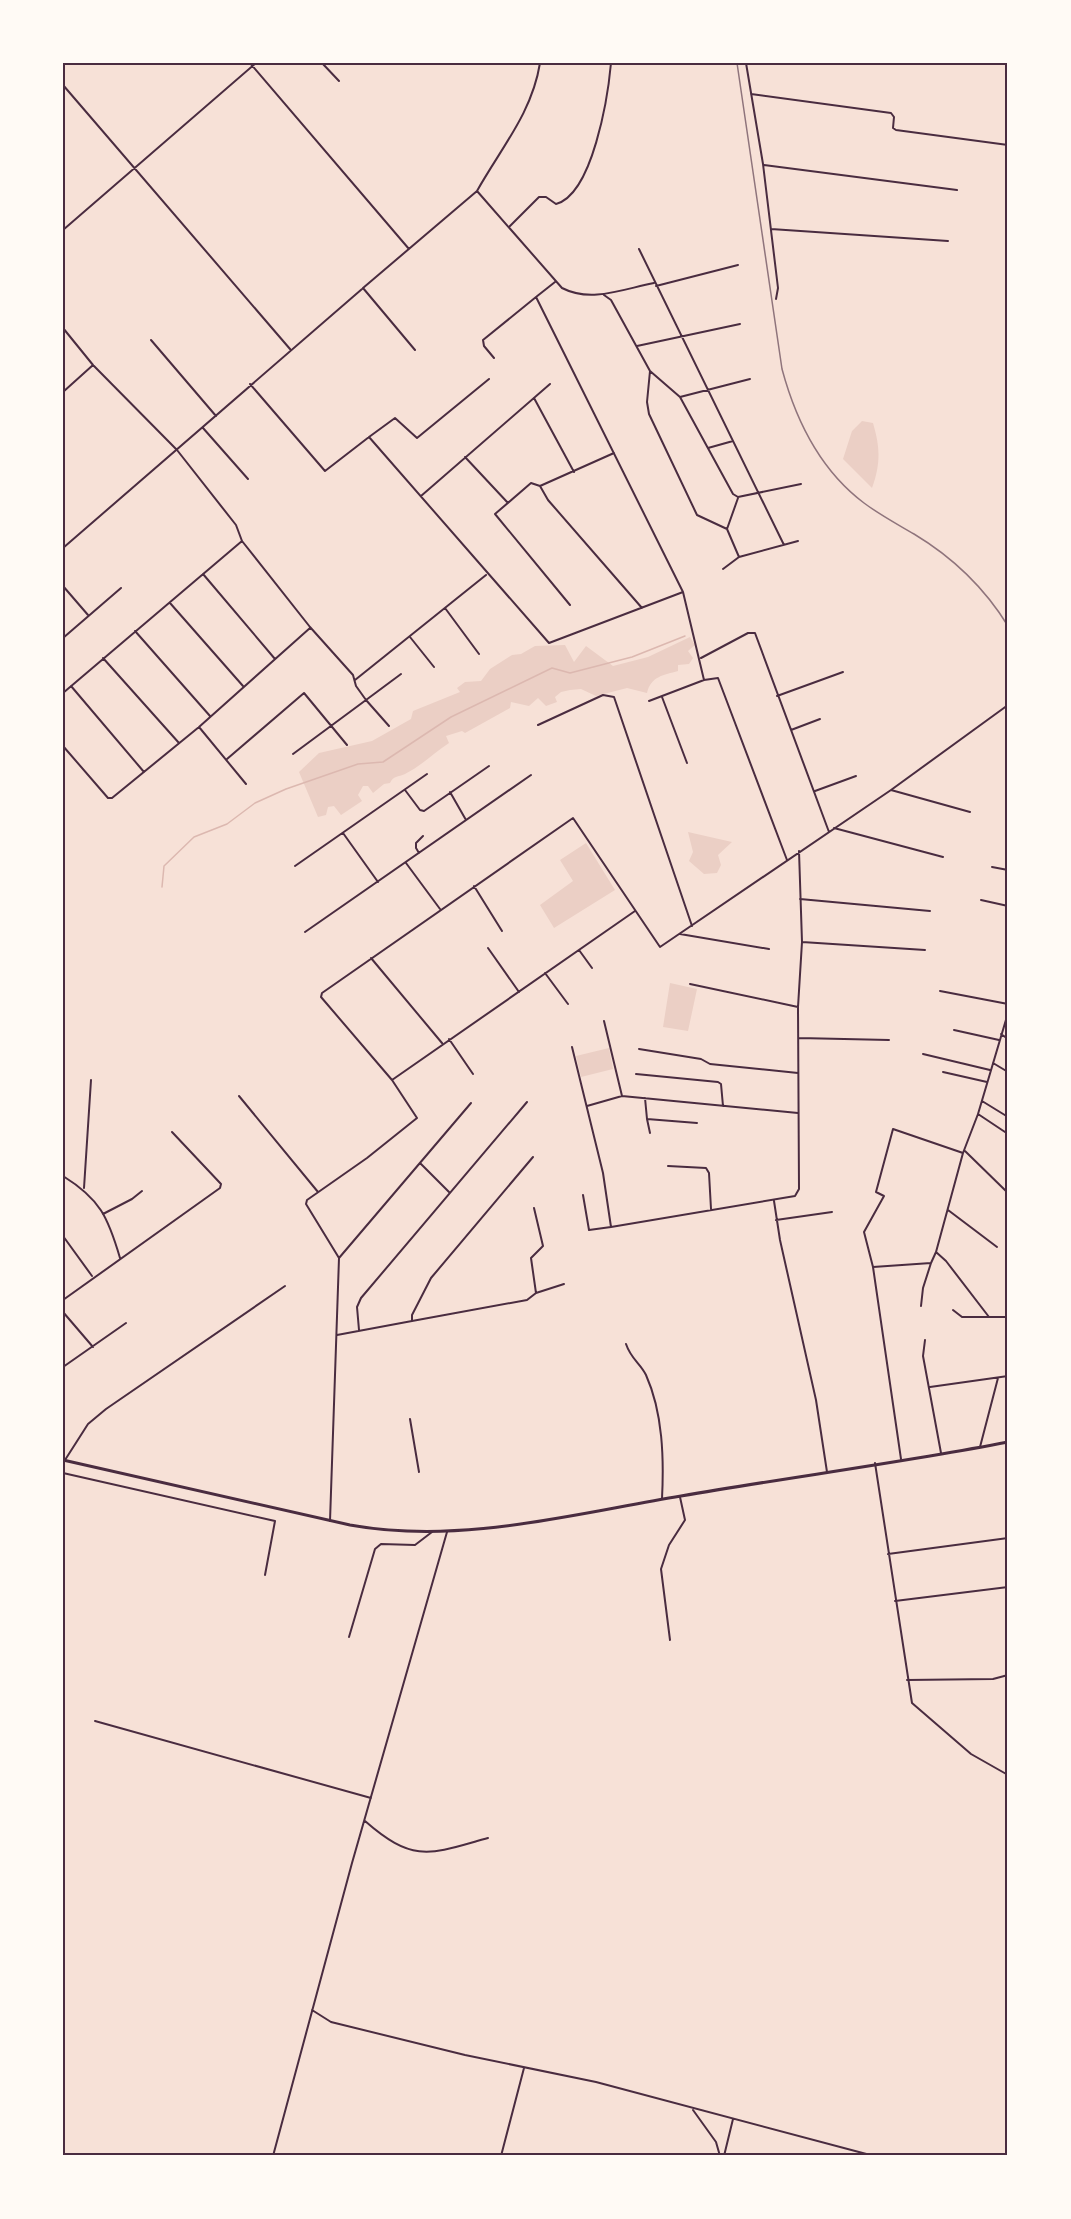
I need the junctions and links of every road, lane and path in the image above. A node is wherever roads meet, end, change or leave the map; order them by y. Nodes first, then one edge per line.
1 (322, 63) edge
2 (540, 63) edge
3 (611, 63) edge
4 (746, 63) edge
5 (253, 64) edge
6 (339, 81) dead end
7 (63, 85) edge
8 (751, 94) junction
9 (1008, 146) edge
10 (763, 164) junction
11 (136, 169) junction
12 (957, 190) dead end
13 (477, 191) junction
14 (510, 226) junction
15 (771, 229) junction
16 (63, 230) edge
17 (948, 242) dead end
18 (410, 249) junction
19 (639, 249) dead end
20 (738, 265) dead end
21 (556, 282) junction
22 (655, 284) junction
23 (363, 288) junction
24 (604, 295) junction
25 (536, 297) junction
26 (776, 299) dead end
27 (740, 324) dead end
28 (63, 328) edge
29 (681, 335) junction
30 (151, 340) dead end
31 (637, 346) junction
32 (290, 350) junction
33 (415, 350) dead end
34 (494, 358) dead end
35 (93, 365) junction
36 (650, 371) junction
37 (489, 379) dead end
38 (750, 379) dead end
39 (250, 384) junction
40 (550, 384) dead end
41 (708, 389) junction
42 (63, 392) edge
43 (680, 397) junction
44 (534, 398) junction
45 (216, 416) junction
46 (203, 428) junction
47 (369, 437) junction
48 (734, 441) junction
49 (708, 448) junction
50 (177, 450) junction
51 (614, 453) junction
52 (465, 457) junction
53 (574, 471) junction
54 (248, 479) dead end
55 (801, 484) dead end
56 (540, 486) junction
57 (760, 494) junction
58 (421, 496) junction
59 (738, 497) junction
60 (508, 503) junction
61 (727, 529) junction
62 (798, 541) dead end
63 (242, 542) junction
64 (784, 545) junction
65 (63, 548) edge
66 (739, 557) junction
67 (723, 569) dead end
68 (203, 574) junction
69 (486, 574) junction
70 (63, 586) edge
71 (121, 588) dead end
72 (683, 592) junction
73 (170, 603) junction
74 (570, 605) dead end
75 (445, 608) junction
76 (642, 608) junction
77 (89, 616) junction
78 (310, 627) junction
79 (135, 631) junction
80 (410, 637) junction
81 (63, 638) edge
82 (479, 654) dead end
83 (102, 658) junction
84 (275, 658) junction
85 (700, 658) junction
86 (434, 668) dead end
87 (843, 672) dead end
88 (401, 674) dead end
89 (355, 680) junction
90 (704, 680) junction
91 (71, 686) junction
92 (243, 687) junction
93 (63, 693) edge
94 (777, 696) junction
95 (662, 697) junction
96 (366, 700) junction
97 (649, 701) dead end
98 (1008, 705) edge
99 (210, 716) junction
100 (820, 719) dead end
101 (330, 725) junction
102 (538, 725) dead end
103 (389, 726) dead end
104 (199, 727) junction
105 (791, 730) junction
106 (179, 743) junction
107 (347, 745) dead end
108 (63, 746) edge
109 (293, 754) dead end
110 (227, 759) junction
111 (687, 763) dead end
112 (489, 766) dead end
113 (144, 772) junction
114 (427, 774) dead end
115 (531, 775) dead end
116 (856, 776) dead end
117 (246, 784) dead end
118 (405, 790) junction
119 (891, 790) junction
120 (815, 791) junction
121 (450, 792) junction
122 (970, 812) dead end
123 (466, 820) junction
124 (834, 828) junction
125 (829, 832) junction
126 (343, 833) junction
127 (423, 836) dead end
128 (799, 851) junction
129 (419, 853) junction
130 (943, 857) dead end
131 (787, 860) junction
132 (406, 863) junction
133 (295, 866) dead end
134 (992, 867) dead end
135 (1008, 870) edge
136 (378, 882) junction
137 (474, 886) junction
138 (800, 899) junction
139 (981, 900) dead end
140 (1008, 906) edge
141 (441, 910) junction
142 (635, 911) junction
143 (930, 911) dead end
144 (692, 926) junction
145 (502, 931) dead end
146 (305, 932) dead end
147 (680, 934) junction
148 (802, 942) junction
149 (488, 948) dead end
150 (769, 949) dead end
151 (579, 950) junction
152 (925, 950) dead end
153 (371, 958) junction
154 (592, 968) dead end
155 (545, 973) junction
156 (690, 984) dead end
157 (940, 991) dead end
158 (519, 992) junction
159 (568, 1004) dead end
160 (1008, 1004) edge
161 (798, 1007) junction
162 (1008, 1013) edge
163 (604, 1021) dead end
164 (954, 1030) dead end
165 (1001, 1034) junction
166 (799, 1038) junction
167 (448, 1039) junction
168 (1008, 1039) edge
169 (889, 1040) dead end
170 (999, 1040) junction
171 (442, 1043) junction
172 (572, 1047) dead end
173 (639, 1049) dead end
174 (924, 1054) dead end
175 (993, 1063) junction
176 (990, 1070) junction
177 (943, 1072) dead end
178 (1008, 1072) edge
179 (798, 1073) junction
180 (473, 1074) dead end
181 (636, 1074) dead end
182 (91, 1080) dead end
183 (392, 1080) junction
184 (987, 1082) junction
185 (239, 1096) dead end
186 (622, 1096) junction
187 (645, 1098) junction
188 (982, 1101) junction
189 (527, 1102) dead end
190 (471, 1103) dead end
191 (587, 1106) junction
192 (723, 1106) junction
193 (798, 1113) junction
194 (978, 1114) junction
195 (1008, 1117) edge
196 (647, 1119) junction
197 (698, 1123) dead end
198 (172, 1132) dead end
199 (650, 1133) dead end
200 (1008, 1134) edge
201 (964, 1152) junction
202 (533, 1157) dead end
203 (420, 1163) junction
204 (668, 1166) dead end
205 (63, 1176) edge
206 (84, 1188) junction
207 (142, 1191) dead end
208 (318, 1192) junction
209 (449, 1192) junction
210 (1008, 1192) edge
211 (583, 1195) dead end
212 (774, 1200) junction
213 (534, 1208) dead end
214 (711, 1209) junction
215 (948, 1210) junction
216 (832, 1212) dead end
217 (104, 1214) junction
218 (776, 1220) junction
219 (611, 1227) junction
220 (63, 1236) edge
221 (997, 1247) dead end
222 (936, 1252) junction
223 (120, 1258) junction
224 (339, 1258) junction
225 (931, 1263) junction
226 (873, 1267) junction
227 (92, 1276) junction
228 (564, 1284) dead end
229 (285, 1286) dead end
230 (536, 1293) junction
231 (63, 1300) edge
232 (921, 1306) dead end
233 (953, 1311) dead end
234 (63, 1312) edge
235 (989, 1317) junction
236 (1008, 1317) edge
237 (412, 1321) junction
238 (126, 1323) dead end
239 (359, 1330) junction
240 (337, 1335) junction
241 (925, 1340) dead end
242 (626, 1344) dead end
243 (93, 1347) junction
244 (63, 1368) edge
245 (1008, 1376) edge
246 (998, 1378) junction
247 (930, 1387) junction
248 (410, 1419) dead end
249 (1008, 1442) edge
250 (980, 1447) junction
251 (940, 1453) junction
252 (901, 1459) junction
253 (64, 1460) edge
254 (875, 1463) junction
255 (419, 1472) dead end
256 (827, 1472) junction
257 (63, 1473) edge
258 (679, 1496) junction
259 (662, 1499) junction
260 (330, 1521) junction
261 (432, 1532) junction
262 (447, 1532) junction
263 (1008, 1538) edge
264 (888, 1554) junction
265 (264, 1575) dead end
266 (1008, 1587) edge
267 (895, 1601) junction
268 (349, 1637) dead end
269 (670, 1640) dead end
270 (1008, 1675) edge
271 (907, 1680) junction
272 (95, 1721) dead end
273 (1008, 1775) edge
274 (371, 1798) junction
275 (365, 1821) junction
276 (488, 1838) dead end
277 (312, 2010) junction
278 (524, 2068) junction
279 (692, 2108) junction
280 (732, 2119) junction
281 (273, 2156) edge
282 (501, 2156) edge
283 (722, 2156) edge
284 (874, 2156) edge

1 - 6 street
2 - 13 street
3 - 14 street
4 - 8 street
5 - 11 street
5 - 18 street
7 - 11 street
8 - 9 street
8 - 10 street
10 - 12 street
10 - 15 street
11 - 16 street
11 - 32 street
13 - 14 street
13 - 18 street
14 - 21 street
15 - 17 street
15 - 26 street
18 - 23 street
19 - 22 street
20 - 22 street
21 - 24 street
21 - 25 street
22 - 24 street
22 - 29 street
23 - 32 street
23 - 33 street
24 - 31 street
25 - 34 street
25 - 51 street
27 - 29 street
28 - 35 street
29 - 31 street
29 - 41 street
30 - 45 street
31 - 36 street
32 - 39 street
35 - 42 street
35 - 50 street
36 - 43 street
36 - 61 street
37 - 47 street
38 - 41 street
39 - 45 street
39 - 47 street
40 - 44 street
41 - 43 street
41 - 48 street
43 - 49 street
44 - 52 street
44 - 53 street
45 - 46 street
46 - 50 street
46 - 54 street
47 - 58 street
48 - 49 street
48 - 57 street
49 - 59 street
50 - 63 street
50 - 65 street
51 - 53 street
51 - 72 street
52 - 58 street
52 - 60 street
53 - 56 street
55 - 57 street
56 - 60 street
56 - 76 street
57 - 59 street
57 - 64 street
58 - 69 street
59 - 61 street
60 - 74 street
61 - 66 street
62 - 64 street
63 - 68 street
63 - 78 street
64 - 66 street
66 - 67 street
68 - 73 street
68 - 84 street
69 - 75 street
69 - 76 street
70 - 77 street
71 - 77 street
72 - 76 street
72 - 85 street
73 - 79 street
73 - 92 street
75 - 80 street
75 - 82 street
77 - 81 street
78 - 84 street
78 - 89 street
79 - 83 street
79 - 99 street
80 - 86 street
80 - 89 street
83 - 91 street
83 - 106 street
84 - 92 street
85 - 90 street
85 - 94 street
87 - 94 street
88 - 96 street
89 - 96 street
90 - 95 street
90 - 131 street
91 - 93 street
91 - 113 street
92 - 99 street
94 - 105 street
95 - 97 street
95 - 111 street
96 - 101 street
96 - 103 street
98 - 119 street
99 - 104 street
100 - 105 street
101 - 107 street
101 - 109 street
101 - 110 street
102 - 144 street
104 - 106 street
104 - 110 street
105 - 120 street
106 - 113 street
108 - 113 street
110 - 117 street
112 - 121 street
114 - 118 street
115 - 123 street
116 - 120 street
118 - 121 street
118 - 126 street
119 - 122 street
119 - 124 street
120 - 125 street
121 - 123 street
123 - 129 street
124 - 125 street
124 - 130 street
125 - 128 street
126 - 133 street
126 - 136 street
127 - 129 street
128 - 131 street
128 - 138 street
129 - 132 street
131 - 144 street
132 - 136 street
132 - 141 street
134 - 135 street
136 - 146 street
137 - 141 street
137 - 142 street
137 - 145 street
138 - 143 street
138 - 148 street
139 - 140 street
141 - 153 street
142 - 147 street
142 - 151 street
144 - 147 street
147 - 150 street
148 - 152 street
148 - 161 street
149 - 158 street
151 - 154 street
151 - 155 street
153 - 171 street
153 - 183 street
155 - 158 street
155 - 159 street
156 - 161 street
157 - 160 street
158 - 167 street
161 - 166 street
162 - 165 street
163 - 186 street
164 - 170 street
165 - 168 street
165 - 170 street
166 - 169 street
166 - 179 street
167 - 171 street
167 - 180 street
170 - 175 street
171 - 183 street
172 - 191 street
173 - 179 street
174 - 176 street
175 - 176 street
175 - 178 street
176 - 184 street
177 - 184 street
179 - 193 street
181 - 192 street
182 - 206 street
183 - 208 street
184 - 188 street
185 - 208 street
186 - 187 street
186 - 191 street
187 - 192 street
187 - 196 street
188 - 194 street
188 - 195 street
189 - 209 street
190 - 203 street
191 - 219 street
192 - 193 street
193 - 212 street
194 - 200 street
194 - 201 street
196 - 197 street
196 - 199 street
198 - 223 street
201 - 210 street
201 - 215 street
201 - 226 street
202 - 237 street
203 - 209 street
203 - 224 street
204 - 214 street
205 - 206 street
206 - 217 street
207 - 217 street
208 - 224 street
209 - 239 street
211 - 219 street
212 - 214 street
212 - 218 street
213 - 230 street
214 - 219 street
215 - 221 street
215 - 222 street
216 - 218 street
217 - 223 street
218 - 256 street
220 - 227 street
222 - 225 street
222 - 235 street
223 - 227 street
224 - 240 street
225 - 226 street
225 - 232 street
226 - 252 street
227 - 231 street
228 - 230 street
229 - 253 street
230 - 237 street
233 - 235 street
234 - 243 street
235 - 236 street
237 - 239 street
238 - 243 street
239 - 240 street
240 - 260 street
241 - 247 street
242 - 259 street
243 - 244 street
245 - 246 street
246 - 247 street
246 - 250 street
247 - 251 street
248 - 255 street
249 - 250 highway
250 - 251 highway
251 - 252 highway
252 - 254 highway
253 - 260 highway
254 - 256 highway
254 - 264 street
256 - 258 highway
257 - 265 street
258 - 259 highway
258 - 269 street
259 - 262 highway
260 - 261 highway
261 - 262 highway
261 - 268 street
262 - 274 street
263 - 264 street
264 - 267 street
266 - 267 street
267 - 271 street
270 - 271 street
271 - 273 street
272 - 274 street
274 - 275 street
275 - 276 street
275 - 277 street
277 - 278 street
277 - 281 street
278 - 279 street
278 - 282 street
279 - 280 street
279 - 283 street
280 - 283 street
280 - 284 street

